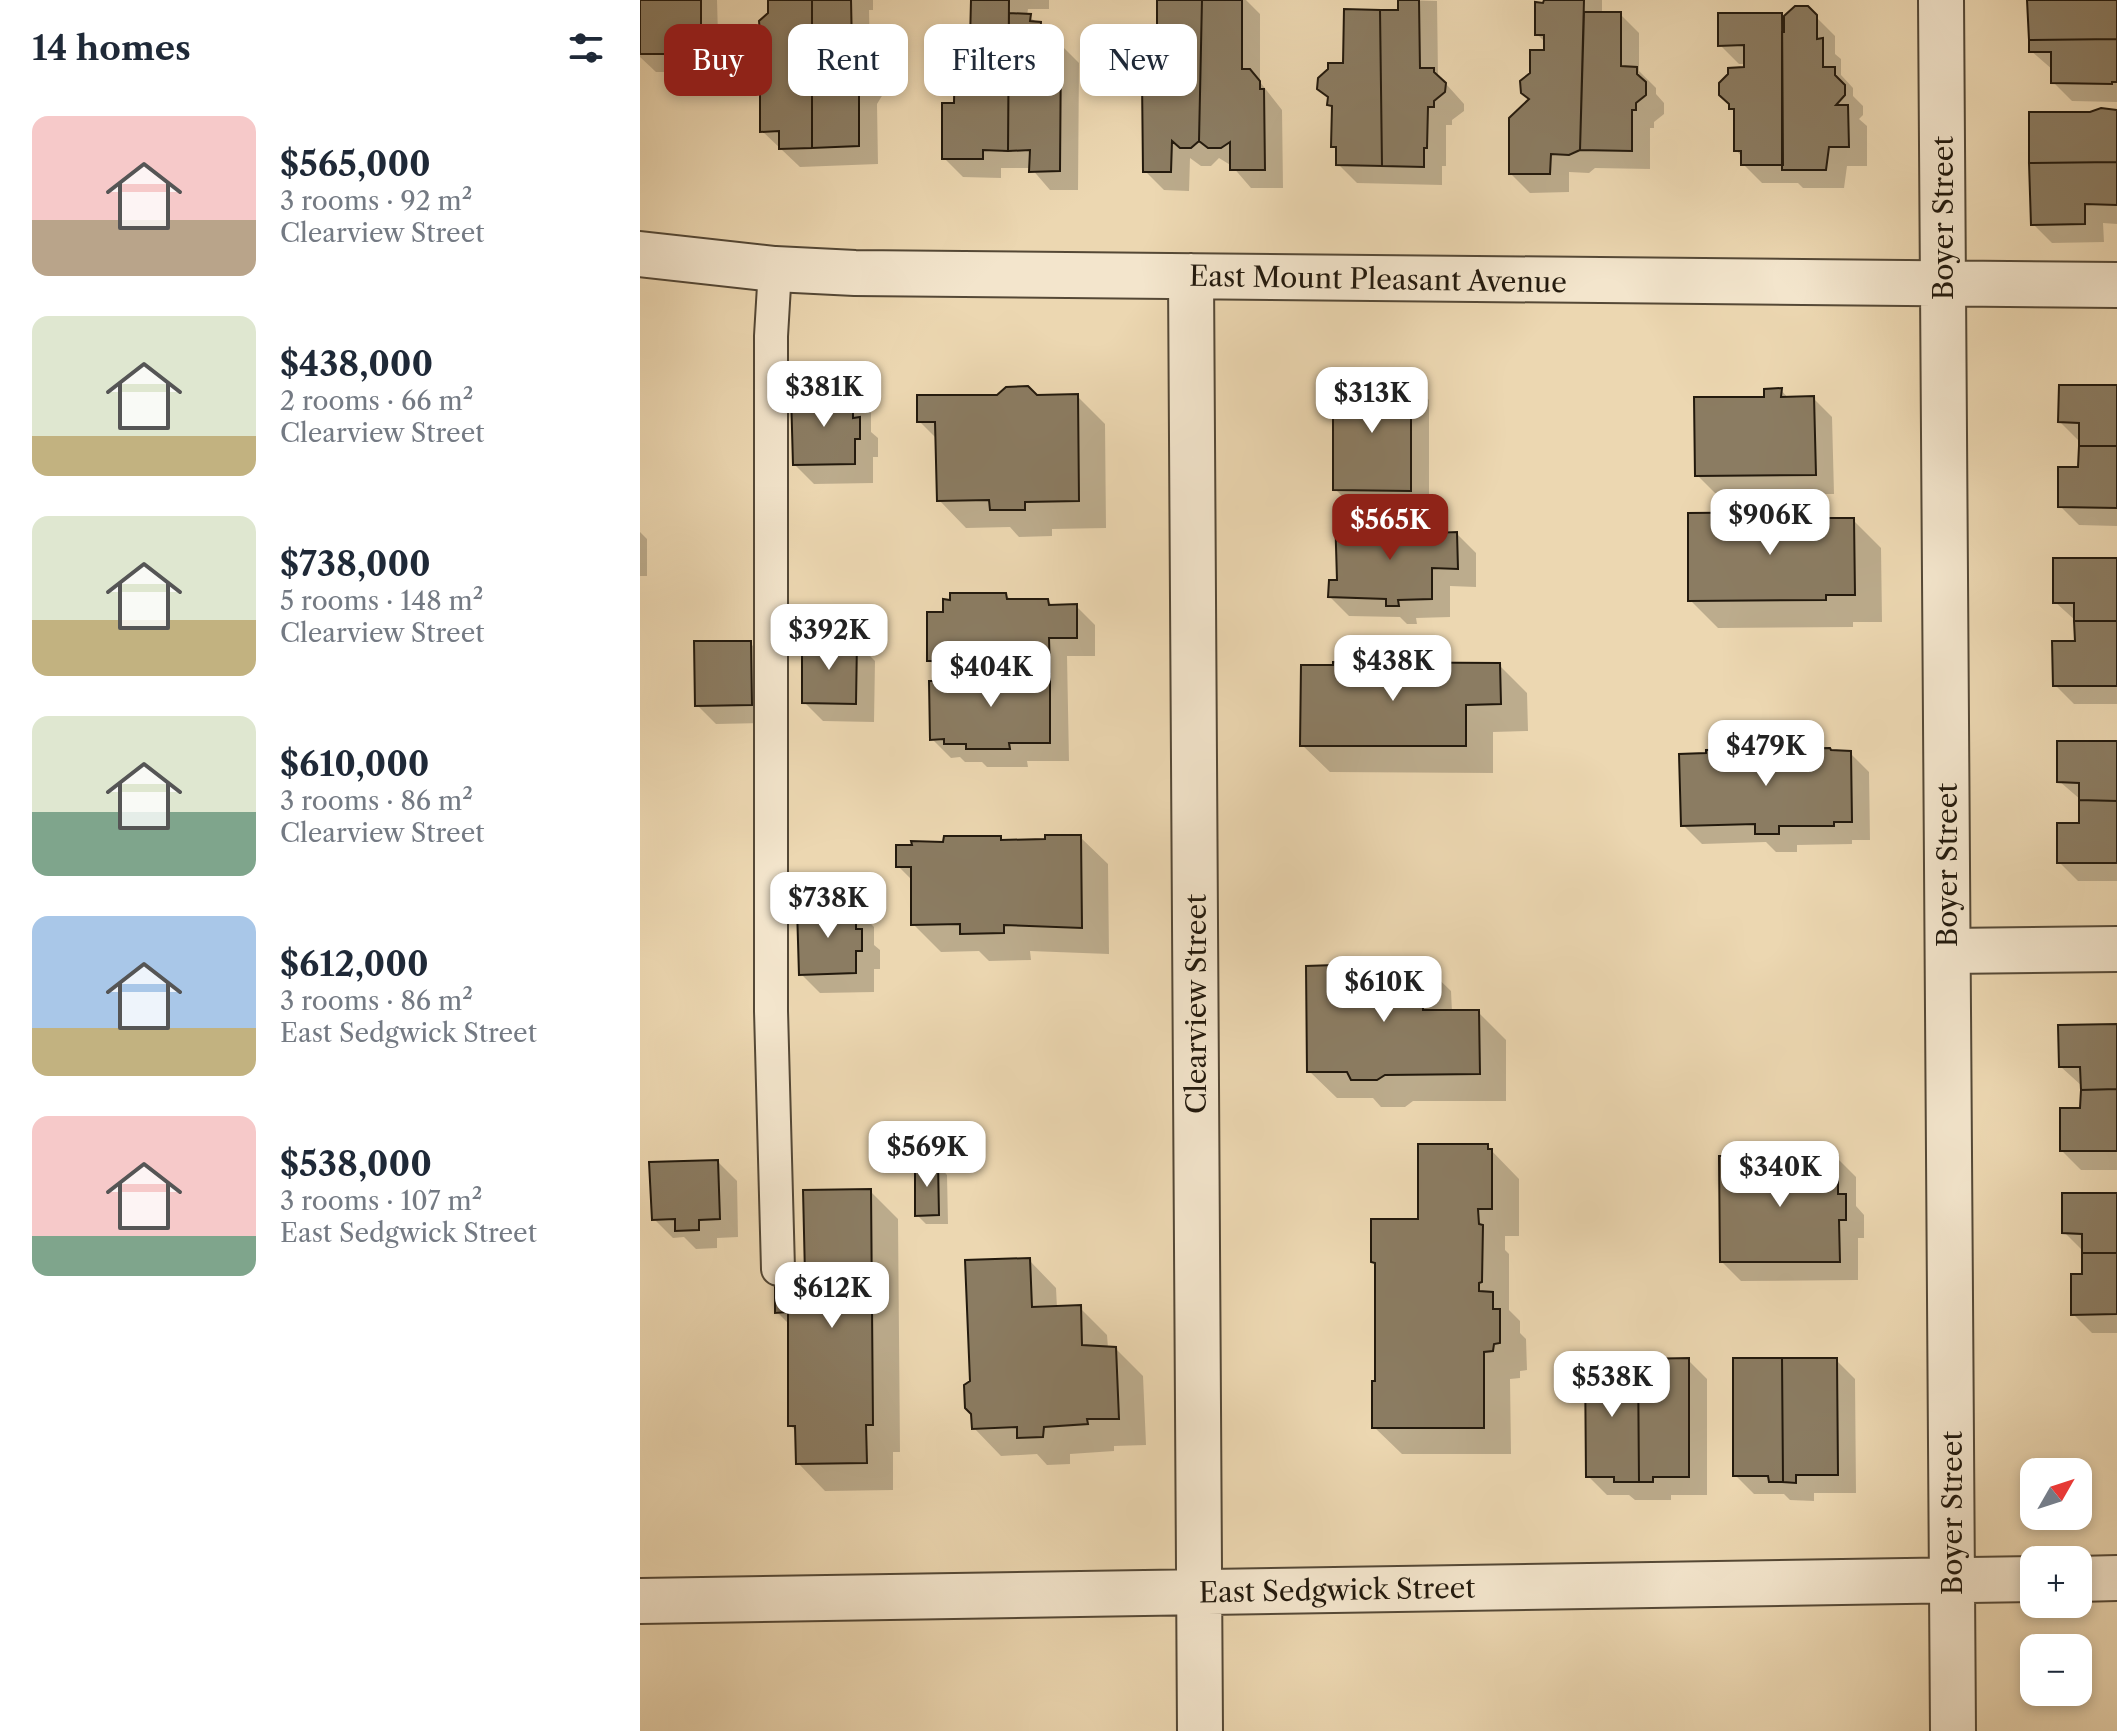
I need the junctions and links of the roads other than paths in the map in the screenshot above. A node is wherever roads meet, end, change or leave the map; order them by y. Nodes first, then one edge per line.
1 (1941, 0) edge
2 (640, 254) edge
3 (775, 269) junction
4 (1191, 276) junction
5 (1943, 283) junction
6 (2117, 285) edge
7 (2117, 949) edge
8 (1948, 951) junction
9 (778, 1269) dead end
10 (2117, 1578) edge
11 (2020, 1579) edge
12 (2092, 1579) edge
13 (1952, 1581) junction
14 (1199, 1592) junction
15 (640, 1601) edge
16 (1200, 1731) edge
17 (1953, 1731) edge

1 - 5 street, Boyer Street
2 - 3 street, East Mount Pleasant Avenue
3 - 4 street, East Mount Pleasant Avenue
3 - 9 lane
4 - 5 street, East Mount Pleasant Avenue
4 - 14 street, Clearview Street
5 - 6 street, East Mount Pleasant Avenue
5 - 8 street, Boyer Street
7 - 8 street
8 - 13 street, Boyer Street
10 - 12 street
11 - 13 street, East Sedgwick Street
13 - 14 street, East Sedgwick Street
13 - 17 street, Boyer Street
14 - 15 street, East Sedgwick Street
14 - 16 street, Clearview Street

